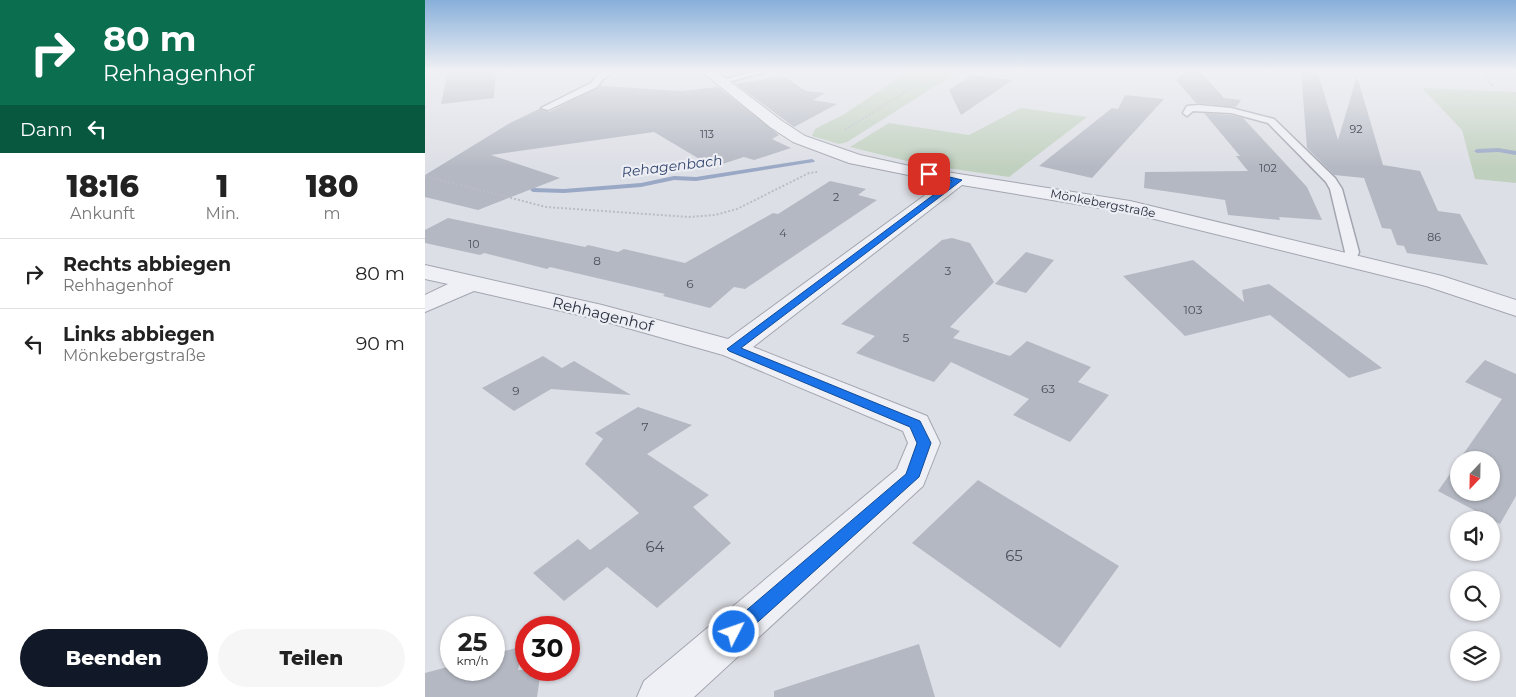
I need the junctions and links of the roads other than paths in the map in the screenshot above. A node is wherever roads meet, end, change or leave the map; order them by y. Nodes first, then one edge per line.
1 (557, 103) edge
2 (748, 103) edge
3 (545, 108) dead end
4 (1187, 113) dead end
5 (959, 180) junction
6 (1350, 260) junction
7 (425, 272) edge
8 (473, 282) junction
9 (425, 304) edge
10 (1516, 308) edge
11 (733, 349) junction
12 (660, 697) edge

1 - 3 lane
2 - 5 street, Mönkebergstraße
4 - 6 lane
5 - 6 street, Mönkebergstraße
5 - 11 street
6 - 10 street, Mönkebergstraße
7 - 8 street, Rehhagenhof
8 - 9 street
8 - 11 street, Rehhagenhof
11 - 12 street, Rehhagenhof

